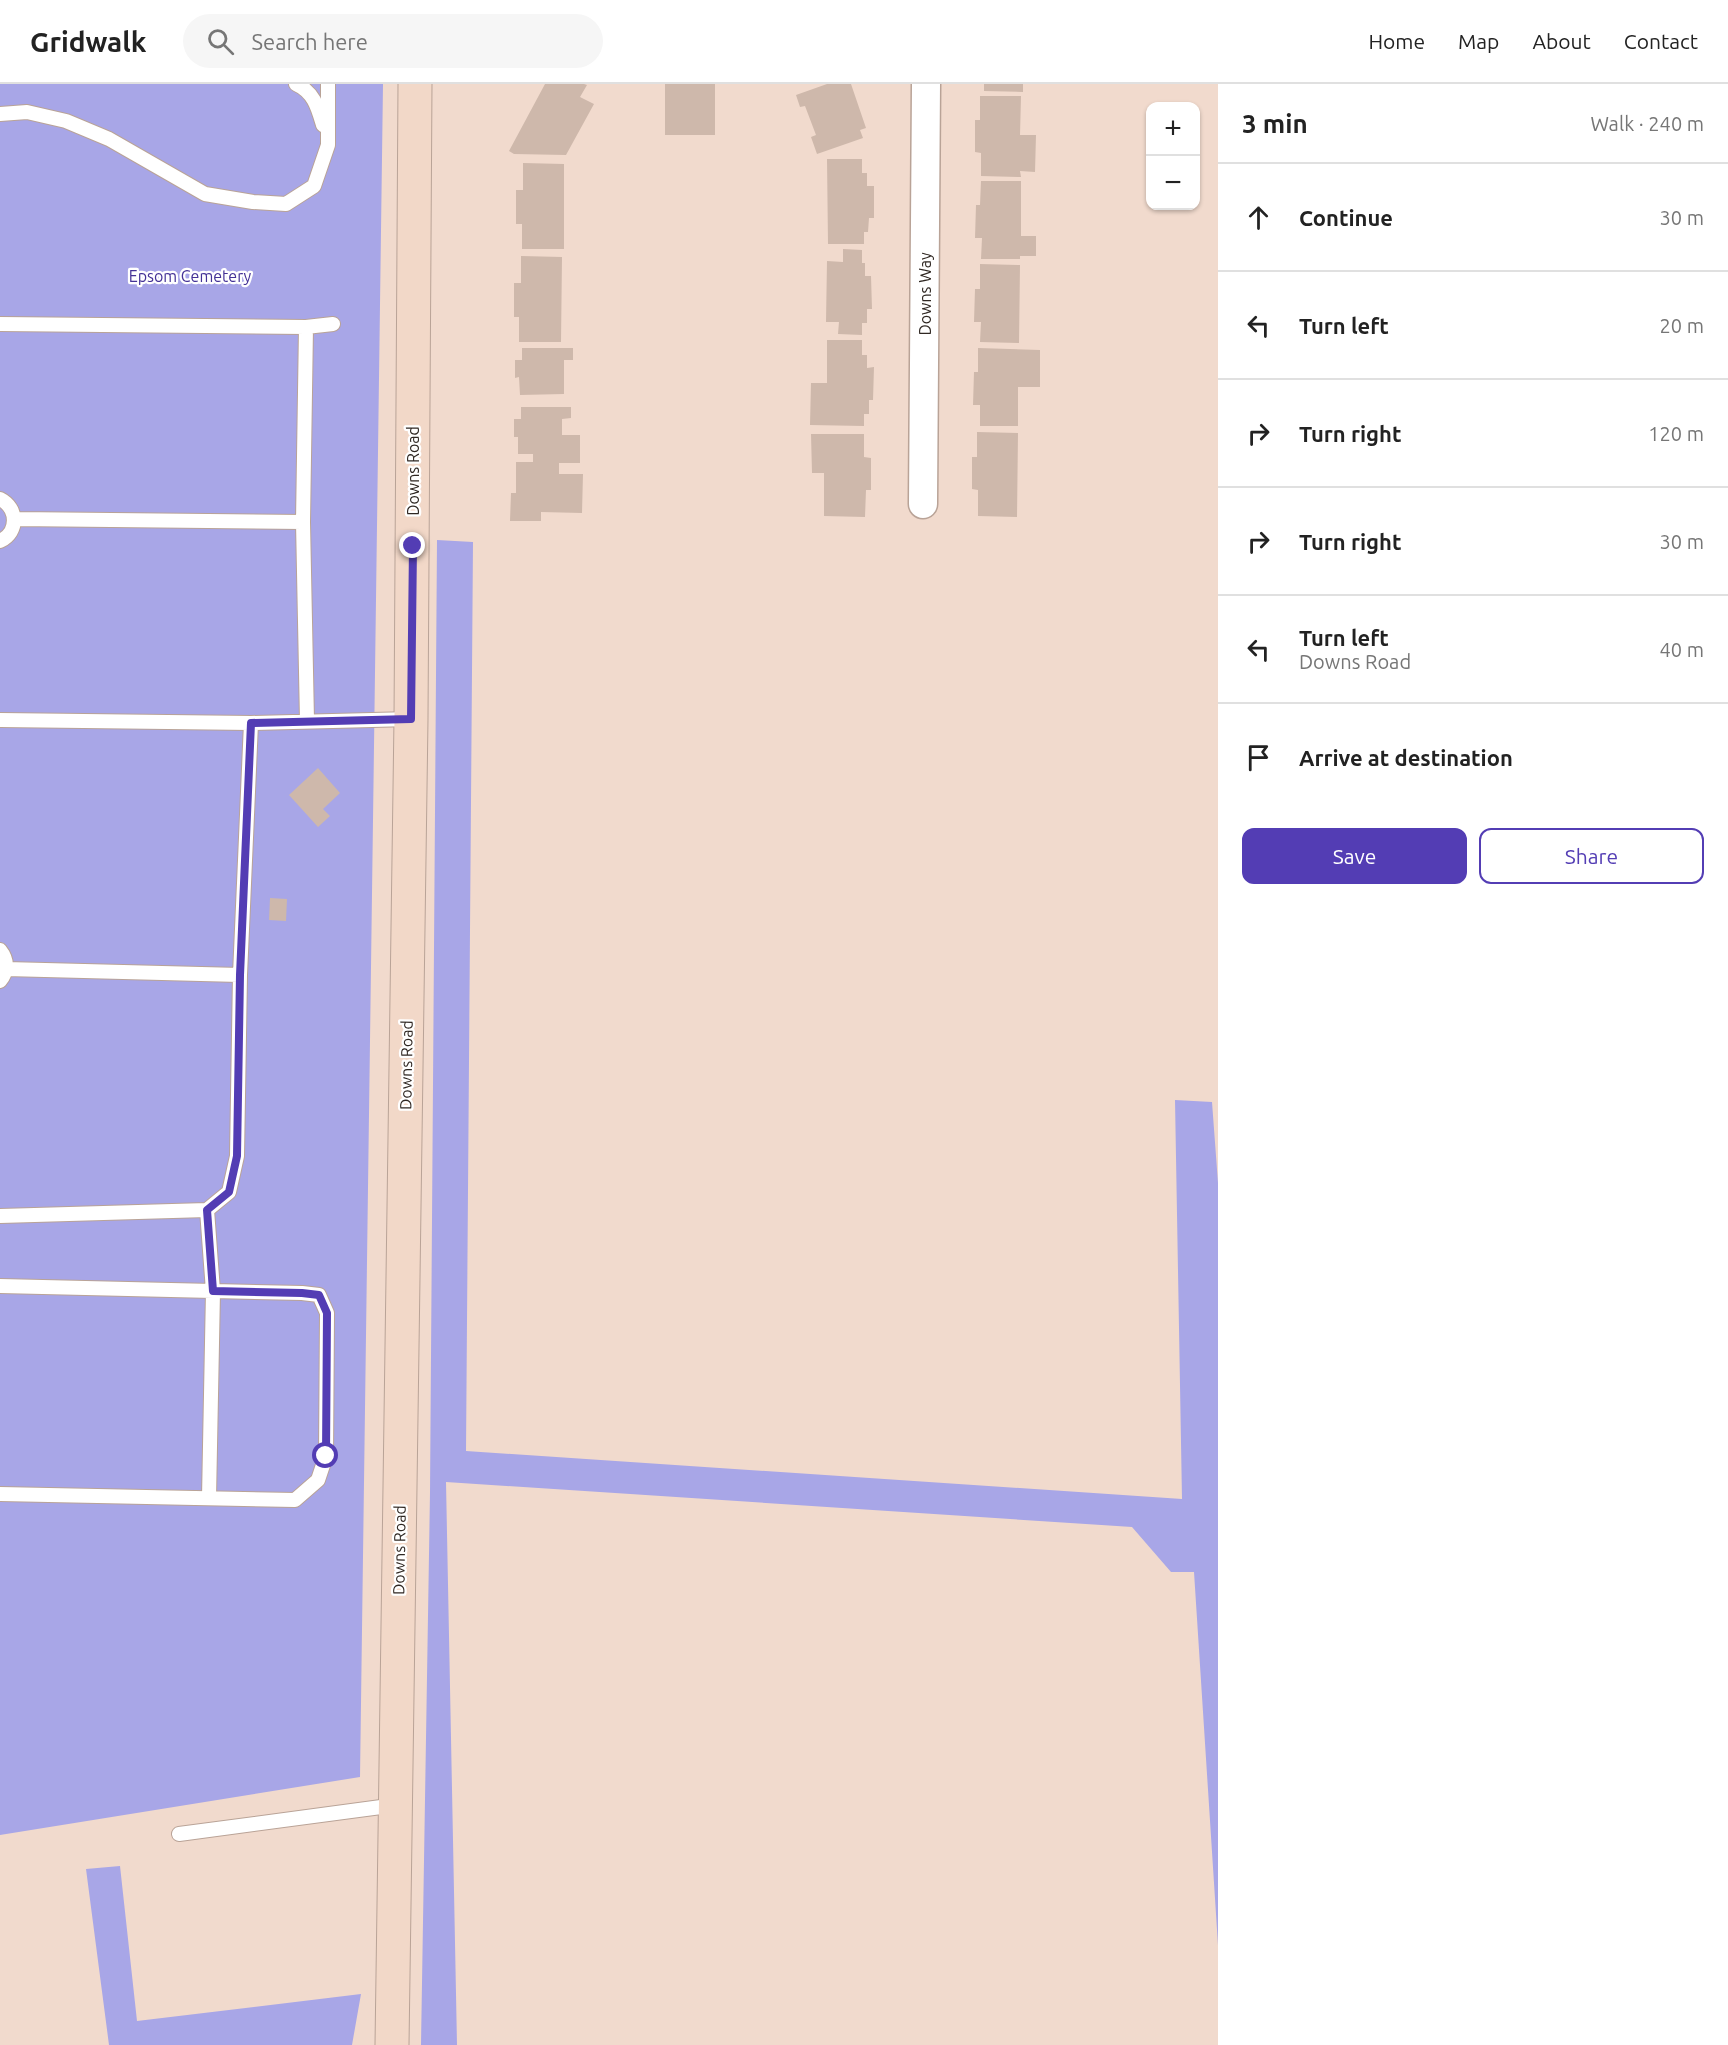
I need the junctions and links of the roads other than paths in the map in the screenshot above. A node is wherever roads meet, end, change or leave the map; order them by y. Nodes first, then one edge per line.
1 (296, 84) edge
2 (328, 84) edge
3 (415, 84) edge
4 (926, 84) edge
5 (0, 114) edge
6 (328, 145) junction
7 (0, 324) edge
8 (333, 324) dead end
9 (306, 327) junction
10 (0, 499) edge
11 (923, 504) dead end
12 (15, 519) junction
13 (303, 522) junction
14 (0, 541) edge
15 (411, 719) junction
16 (0, 720) edge
17 (307, 721) junction
18 (251, 723) junction
19 (0, 950) edge
20 (3, 975) edge
21 (240, 975) junction
22 (207, 1210) junction
23 (0, 1216) edge
24 (0, 1286) edge
25 (213, 1291) junction
26 (0, 1494) edge
27 (209, 1498) junction
28 (396, 1804) junction
29 (179, 1834) dead end
30 (392, 2045) edge

1 - 6 lane
2 - 6 lane
3 - 15 main road, Downs Road
4 - 11 street, Downs Way
5 - 6 lane
7 - 9 lane
8 - 9 lane
9 - 13 lane
10 - 12 lane
12 - 13 lane
12 - 14 lane
13 - 17 lane
15 - 17 lane
15 - 28 main road, Downs Road
16 - 18 lane
17 - 18 lane
18 - 21 lane
19 - 20 lane
20 - 21 lane
21 - 22 lane
22 - 23 lane
22 - 25 lane
24 - 25 lane
25 - 27 lane
25 - 27 lane
26 - 27 lane
28 - 29 lane
28 - 30 main road, Downs Road

